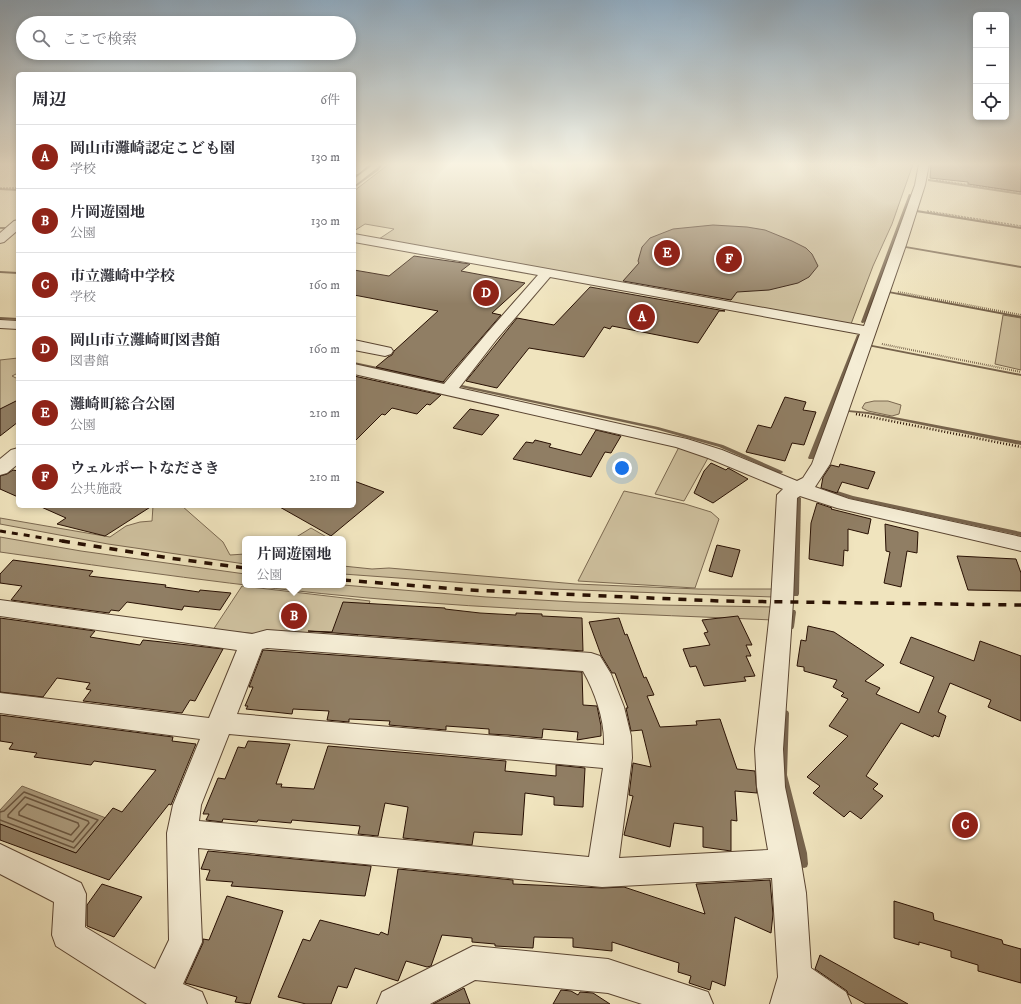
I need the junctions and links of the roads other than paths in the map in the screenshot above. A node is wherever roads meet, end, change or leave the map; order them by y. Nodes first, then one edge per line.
1 (911, 211) edge
2 (15, 227) edge
3 (356, 238) edge
4 (0, 239) edge
5 (547, 273) junction
6 (0, 324) edge
7 (16, 325) edge
8 (867, 336) junction
9 (356, 345) edge
10 (385, 351) dead end
11 (356, 369) edge
12 (451, 386) junction
13 (16, 456) edge
14 (0, 469) edge
15 (798, 488) junction
16 (1021, 544) edge
17 (0, 608) edge
18 (252, 642) junction
19 (0, 703) edge
20 (219, 727) junction
21 (618, 758) junction
22 (182, 833) junction
23 (0, 858) edge
24 (786, 863) junction
25 (602, 873) junction
26 (791, 991) edge
27 (175, 999) edge
28 (394, 1004) edge
29 (696, 1004) edge
30 (834, 1004) edge

1 - 8 street
2 - 4 street
3 - 5 street
5 - 8 street
5 - 12 street
6 - 7 street
8 - 15 street
9 - 10 street
11 - 12 street
12 - 15 street
13 - 14 street
15 - 16 street
15 - 24 street
17 - 18 street
18 - 20 street
18 - 21 street
19 - 20 street
20 - 21 street
20 - 22 street
21 - 25 street
22 - 25 street
22 - 27 street
23 - 27 street
24 - 25 street
24 - 26 street
26 - 30 street
28 - 29 street

